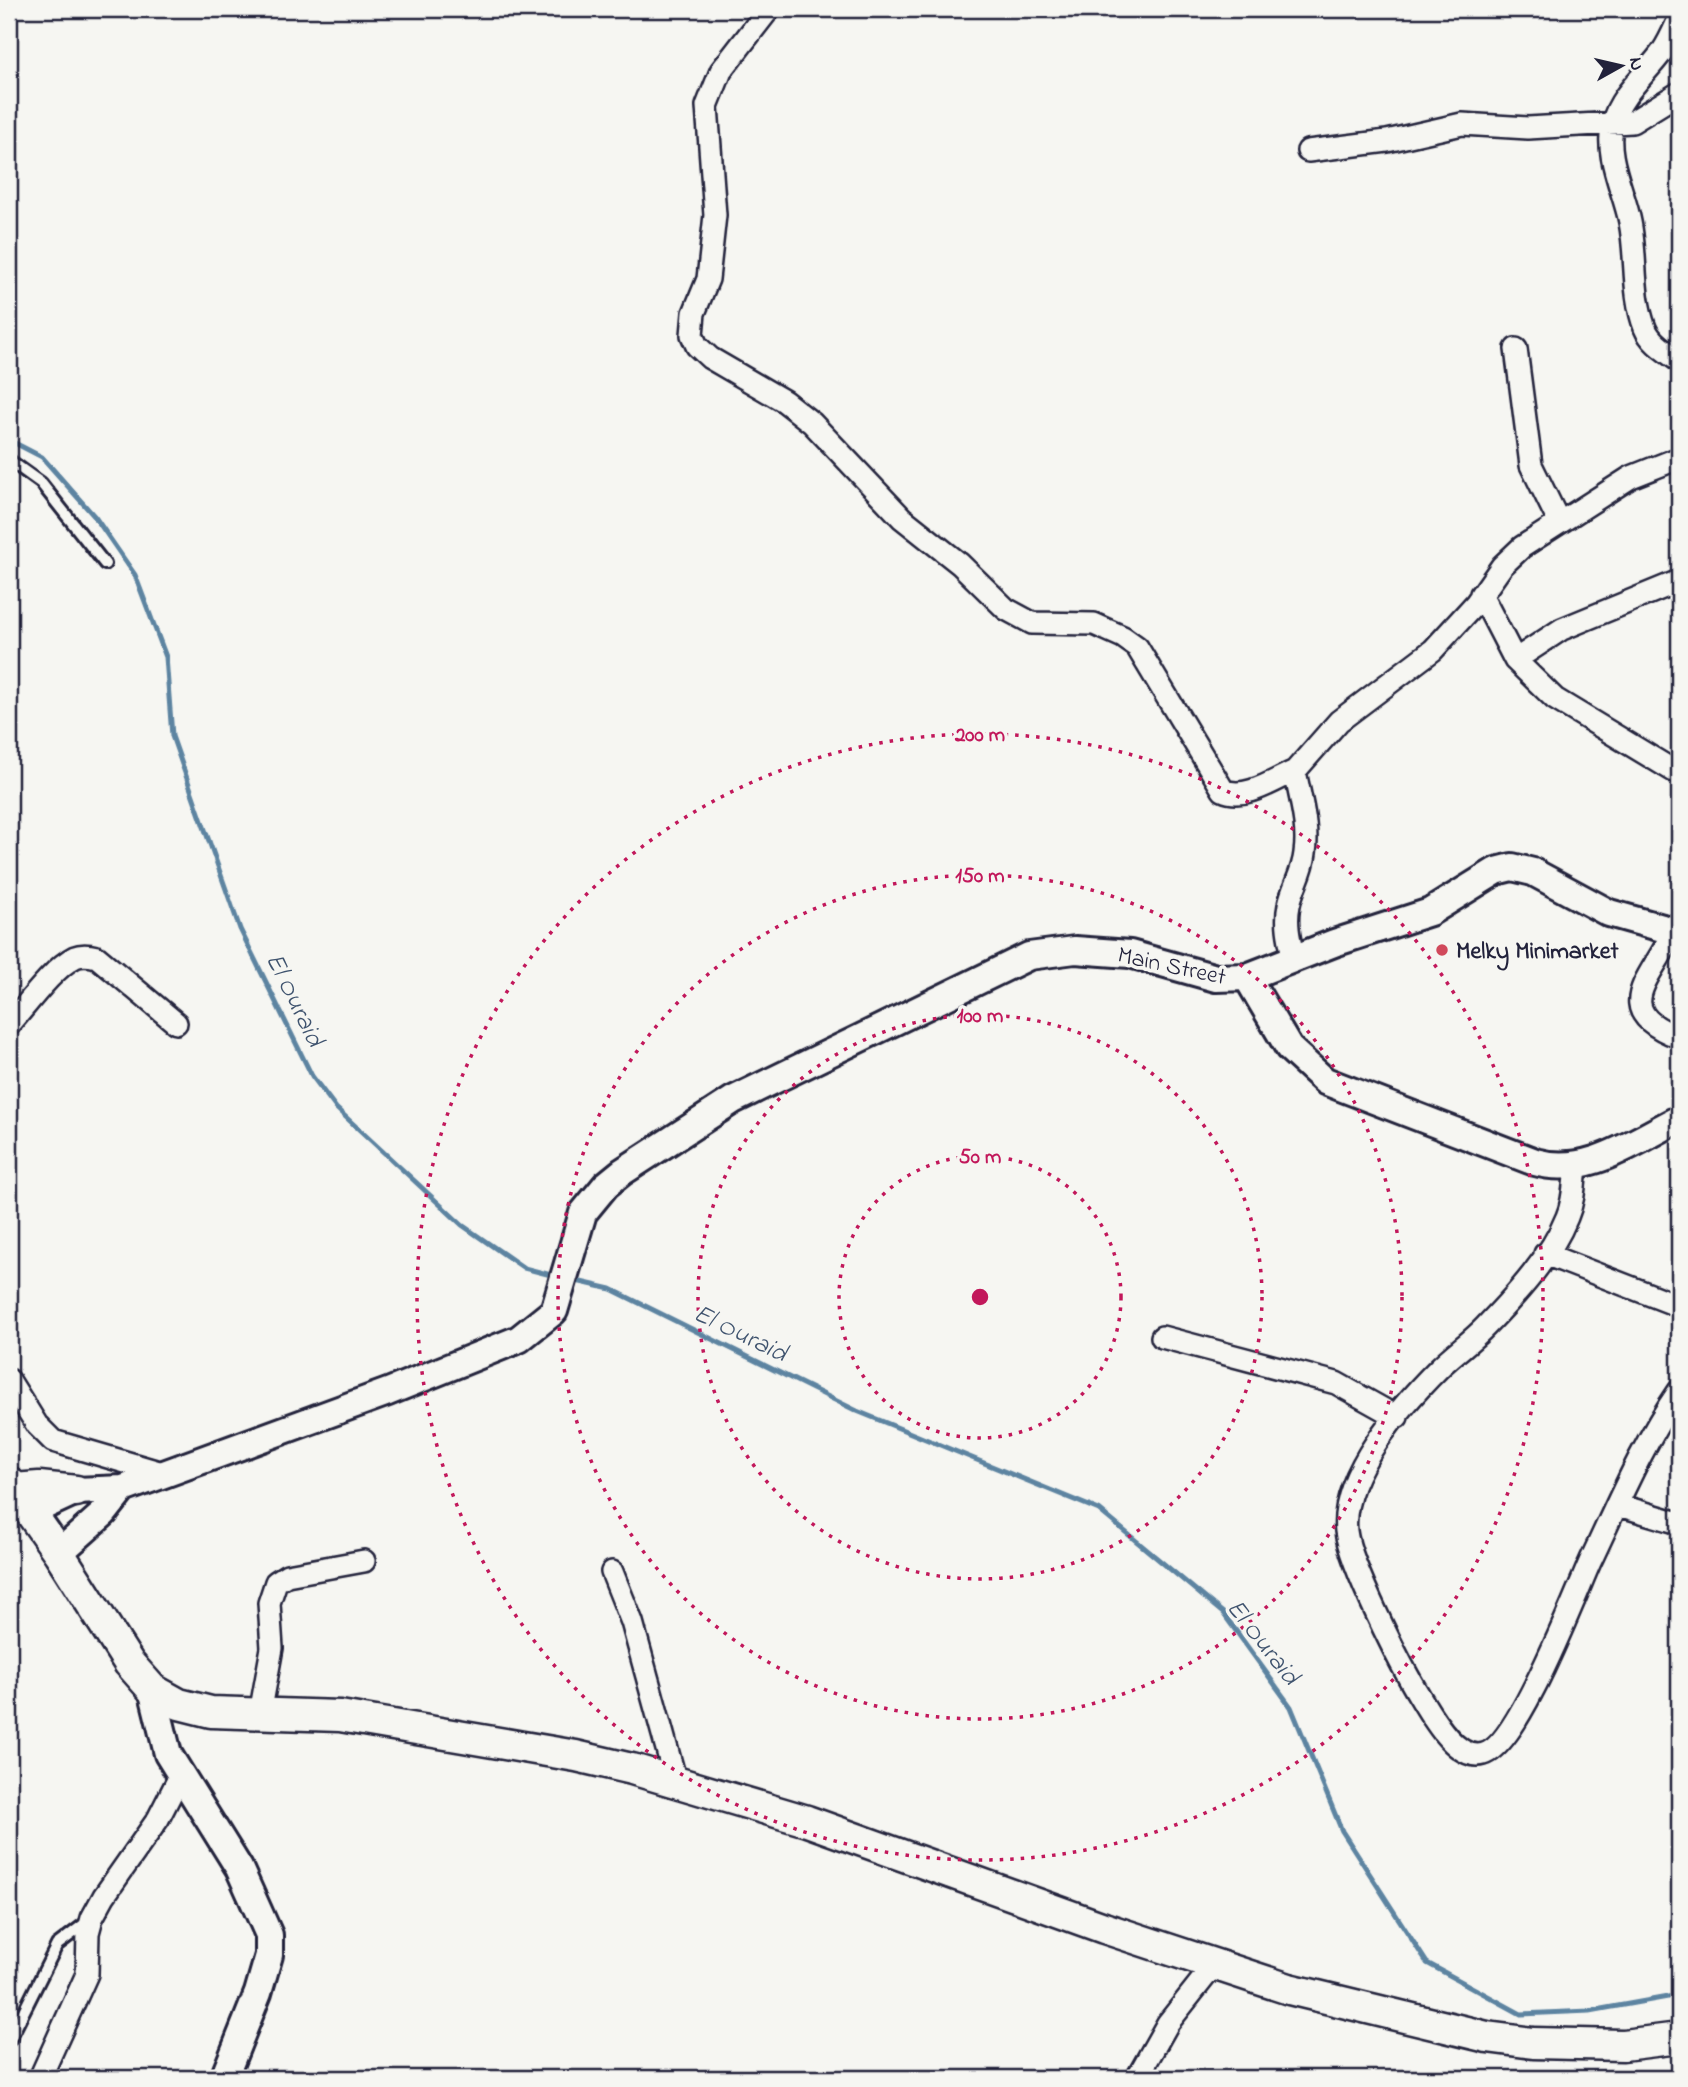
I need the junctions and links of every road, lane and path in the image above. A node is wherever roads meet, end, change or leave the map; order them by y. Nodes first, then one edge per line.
1 (769, 9) edge
2 (1679, 19) edge
3 (1679, 93) edge
4 (1613, 122) junction
5 (1308, 151) dead end
6 (1516, 349) dead end
7 (1679, 361) edge
8 (1679, 458) edge
9 (9, 460) edge
10 (1559, 522) junction
11 (105, 564) dead end
12 (1679, 581) edge
13 (1481, 593) junction
14 (1515, 660) junction
15 (1295, 771) junction
16 (1679, 774) edge
17 (1676, 929) edge
18 (1294, 960) junction
19 (1247, 977) junction
20 (177, 1023) dead end
21 (9, 1025) edge
22 (1679, 1037) edge
23 (1679, 1119) edge
24 (1576, 1167) junction
25 (1545, 1254) junction
26 (1679, 1306) edge
27 (1162, 1337) dead end
28 (9, 1380) edge
29 (1679, 1391) edge
30 (1397, 1417) junction
31 (166, 1474) junction
32 (124, 1489) junction
33 (76, 1491) joint
34 (18, 1494) edge
35 (1618, 1505) junction
36 (1679, 1523) edge
37 (59, 1553) junction
38 (364, 1561) dead end
39 (612, 1572) dead end
40 (152, 1689) junction
41 (260, 1714) junction
42 (180, 1776) junction
43 (676, 1782) junction
44 (92, 1919) junction
45 (1214, 1965) junction
46 (1679, 2038) edge
47 (9, 2041) edge
48 (40, 2078) edge
49 (224, 2078) edge
50 (1136, 2078) edge

1 - 15 street
2 - 4 street
3 - 4 street
4 - 5 street
4 - 7 street
6 - 10 street
8 - 10 street
9 - 11 lane
10 - 13 street
12 - 14 street
13 - 14 street
13 - 15 street
14 - 16 street
15 - 18 street
17 - 18 street, Main Street
17 - 22 street
18 - 19 street, Main Street
19 - 24 street
19 - 31 street, Main Street
20 - 21 street
23 - 24 street
24 - 25 street
25 - 26 street
25 - 30 street
27 - 30 street
28 - 31 street
29 - 35 street
30 - 35 street
31 - 32 street
32 - 33 street
32 - 37 street
33 - 34 main road
34 - 37 main road
35 - 36 street
37 - 40 main road
38 - 41 street
39 - 43 street
40 - 41 main road
40 - 42 street
41 - 43 main road
42 - 44 street
42 - 49 street
43 - 45 main road
44 - 47 lane
44 - 48 street
45 - 46 main road
45 - 50 street

